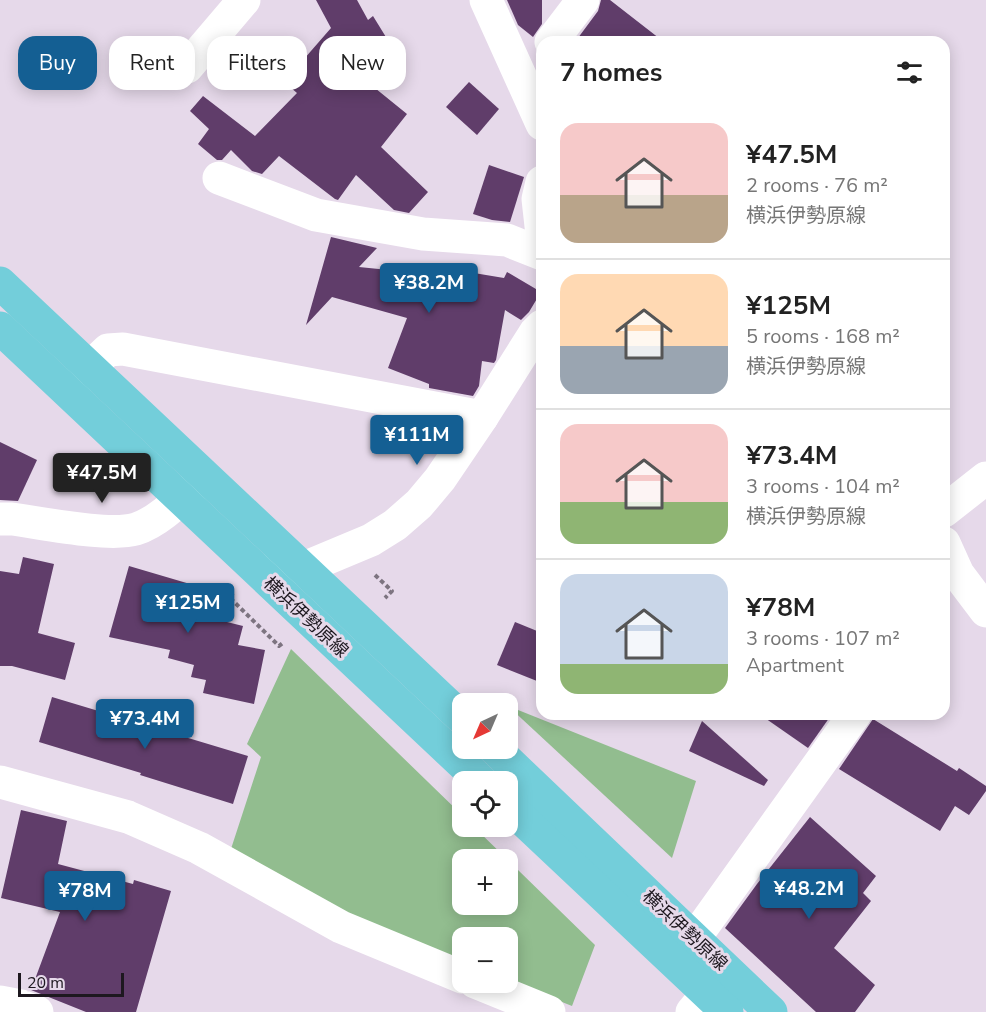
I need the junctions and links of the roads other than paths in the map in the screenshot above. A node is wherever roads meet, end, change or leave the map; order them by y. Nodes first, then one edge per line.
1 (244, 0) edge
2 (486, 0) edge
3 (583, 0) edge
4 (556, 36) edge
5 (195, 58) edge
6 (536, 62) edge
7 (522, 80) junction
8 (536, 111) edge
9 (219, 178) dead end
10 (536, 252) edge
11 (0, 283) edge
12 (0, 328) edge
13 (536, 332) edge
14 (90, 367) junction
15 (67, 392) junction
16 (482, 417) junction
17 (206, 475) junction
18 (986, 478) edge
19 (181, 499) junction
20 (950, 506) edge
21 (0, 519) edge
22 (248, 561) junction
23 (304, 568) junction
24 (951, 584) edge
25 (986, 611) edge
26 (452, 709) edge
27 (851, 720) edge
28 (506, 759) edge
29 (470, 771) edge
30 (0, 782) edge
31 (518, 816) edge
32 (694, 939) junction
33 (452, 973) edge
34 (502, 993) edge
35 (0, 1002) edge
36 (709, 1006) edge
37 (37, 1012) edge
38 (549, 1012) edge
39 (771, 1012) edge

1 - 5 street
2 - 7 street
3 - 4 street
6 - 7 street
7 - 8 street
9 - 10 street
11 - 14 main road, 横浜伊勢原線
12 - 15 main road, 横浜伊勢原線
13 - 16 street
14 - 15 street
14 - 16 street
14 - 17 main road, 横浜伊勢原線
15 - 19 main road, 横浜伊勢原線
16 - 23 street
17 - 19 street
17 - 23 main road, 横浜伊勢原線
18 - 20 street
19 - 21 street
19 - 22 main road, 横浜伊勢原線
22 - 23 street
22 - 29 main road, 横浜伊勢原線
23 - 26 main road, 横浜伊勢原線
24 - 25 street
27 - 32 street
28 - 32 main road, 横浜伊勢原線
30 - 33 street
31 - 36 main road, 横浜伊勢原線
32 - 39 main road, 横浜伊勢原線
34 - 38 street
35 - 37 street

